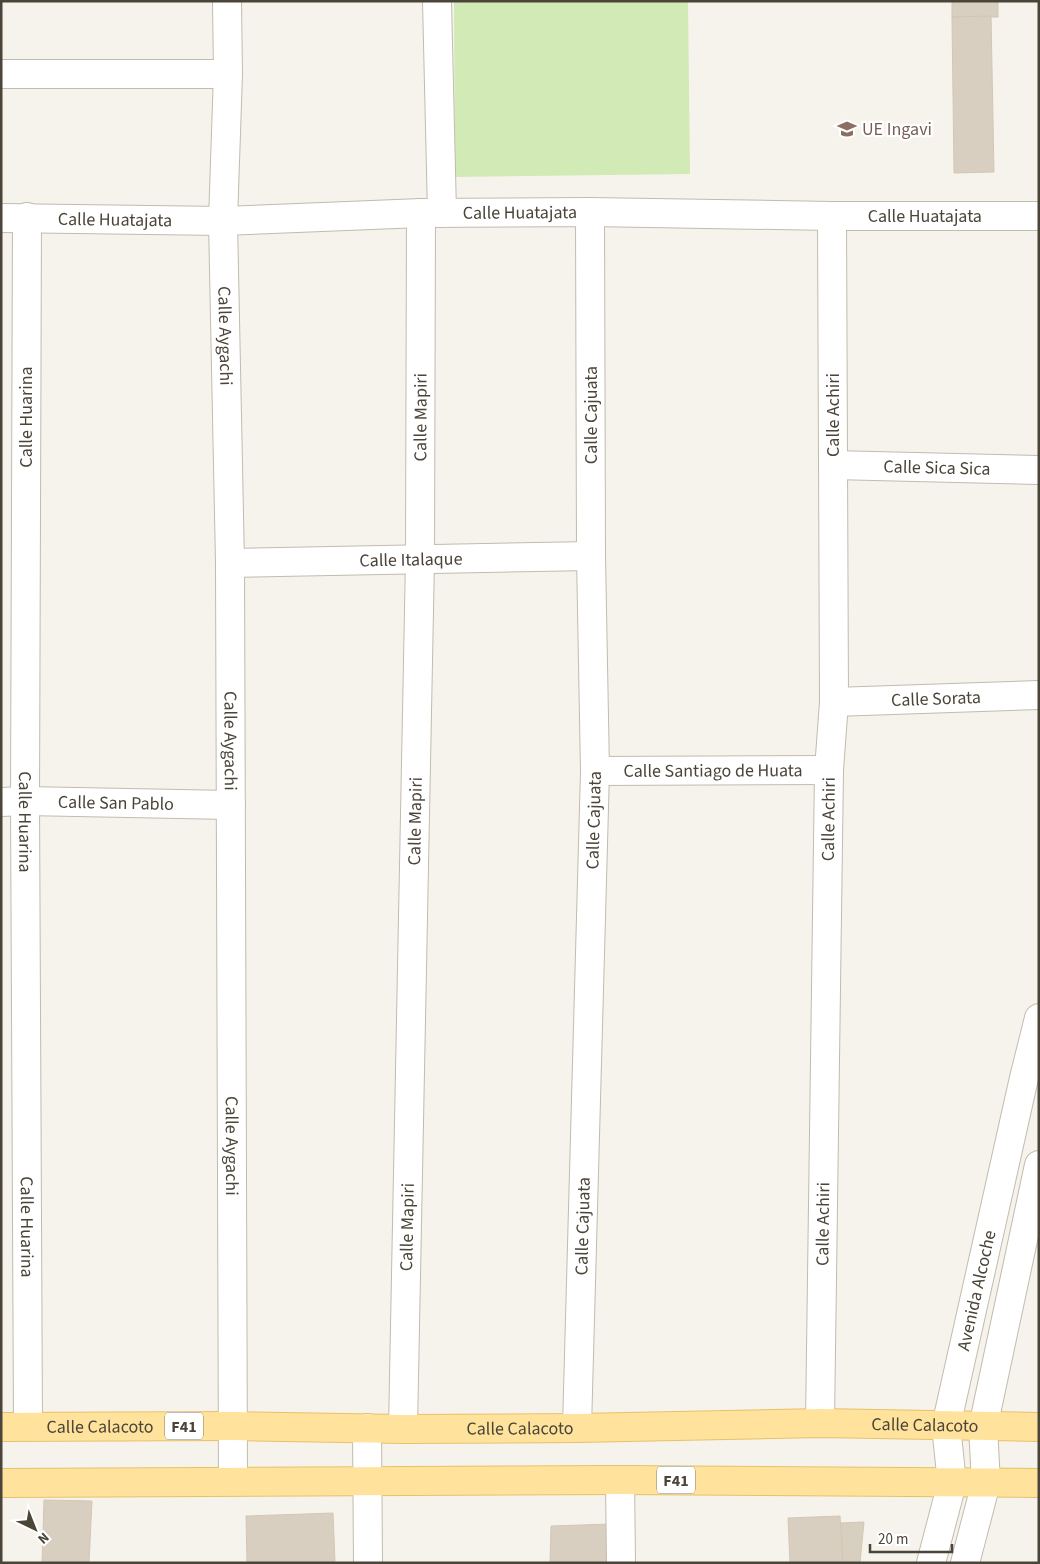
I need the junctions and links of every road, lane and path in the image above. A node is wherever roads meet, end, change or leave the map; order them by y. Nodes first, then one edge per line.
1 (227, 1) edge
2 (437, 1) edge
3 (1, 74) edge
4 (228, 74) junction
5 (590, 212) junction
6 (431, 213) junction
7 (832, 216) junction
8 (1039, 216) edge
9 (14, 217) edge
10 (223, 221) junction
11 (834, 465) junction
12 (1039, 470) edge
13 (591, 556) junction
14 (420, 559) junction
15 (230, 564) junction
16 (1039, 694) edge
17 (834, 702) junction
18 (829, 770) junction
19 (595, 771) junction
20 (13, 801) edge
21 (231, 805) junction
22 (1039, 1018) edge
23 (1039, 1165) edge
24 (820, 1423) junction
25 (14, 1426) edge
26 (232, 1426) junction
27 (946, 1426) junction
28 (983, 1427) junction
29 (1039, 1427) edge
30 (367, 1428) junction
31 (577, 1428) junction
32 (403, 1429) junction
33 (620, 1480) junction
34 (232, 1481) junction
35 (366, 1481) junction
36 (1, 1483) edge
37 (952, 1483) junction
38 (986, 1483) junction
39 (1039, 1483) edge
40 (368, 1563) edge
41 (621, 1563) edge
42 (931, 1563) edge
43 (965, 1563) edge

1 - 4 street, Calle Aygachi
2 - 6 street, Calle Mapiri
3 - 4 street
4 - 10 street, Calle Aygachi
5 - 6 street, Calle Huatajata
5 - 7 street, Calle Huatajata
5 - 13 street, Calle Cajuata
6 - 10 street, Calle Huatajata
6 - 14 street, Calle Mapiri
7 - 8 street, Calle Huatajata
7 - 11 street, Calle Achiri
9 - 10 street, Calle Huatajata
9 - 20 street, Calle Huarina
10 - 15 street, Calle Aygachi
11 - 12 street, Calle Sica Sica
11 - 17 street, Calle Achiri
13 - 14 street, Calle Italaque
13 - 19 street, Calle Cajuata
14 - 15 street, Calle Italaque
14 - 32 street, Calle Mapiri
15 - 21 street, Calle Aygachi
16 - 17 street, Calle Sorata
17 - 18 street, Calle Achiri
18 - 19 street, Calle Santiago de Huata
18 - 24 street, Calle Achiri
19 - 31 street, Calle Cajuata
20 - 21 street, Calle San Pablo
20 - 25 street, Calle Huarina
21 - 26 street, Calle Aygachi
22 - 27 street, Avenida Alcoche
23 - 28 street, Avenida Alcoche
24 - 27 main road, Calle Calacoto / F41
24 - 31 main road, Calle Calacoto / F41
25 - 26 main road, Calle Calacoto / F41
26 - 30 main road, Calle Calacoto / F41
26 - 34 street, Calle Aygachi
27 - 28 main road, Calle Calacoto / F41
27 - 37 street, Avenida Alcoche
28 - 29 main road, Calle Calacoto / F41
28 - 38 street, Avenida Alcoche
30 - 32 main road, Calle Calacoto / F41
30 - 35 street
31 - 32 main road, Calle Calacoto / F41
33 - 35 main road, F41
33 - 37 main road, F41
33 - 41 street
34 - 35 main road, F41
34 - 36 main road, F41
35 - 40 street
37 - 38 main road, F41
37 - 42 street, Avenida Alcoche
38 - 39 main road, F41
38 - 43 street, Avenida Alcoche

